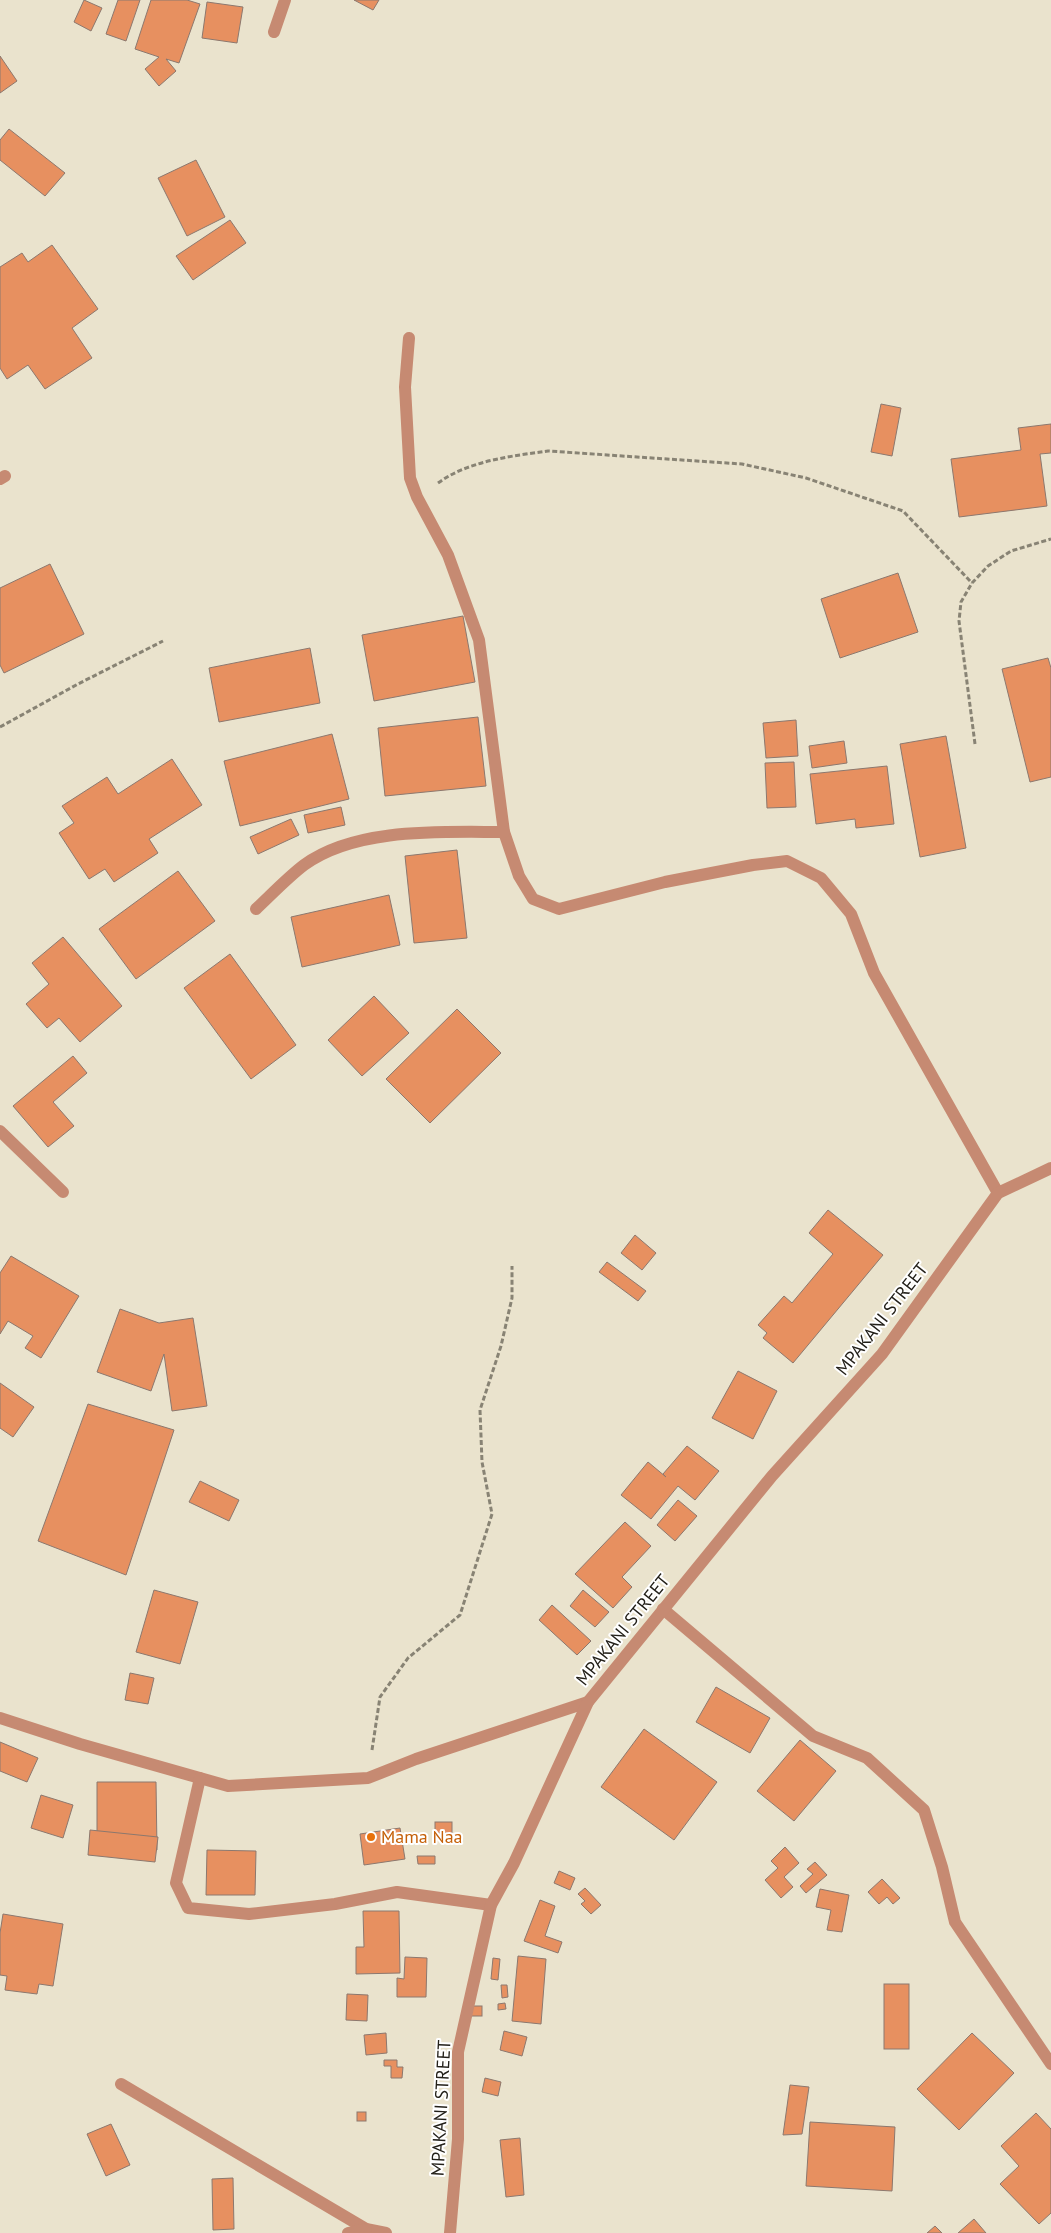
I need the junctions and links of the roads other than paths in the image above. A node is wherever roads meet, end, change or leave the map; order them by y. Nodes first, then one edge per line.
1 (285, 0) edge
2 (274, 32) dead end
3 (410, 338) dead end
4 (504, 832) junction
5 (256, 909) dead end
6 (0, 1131) edge
7 (1051, 1168) edge
8 (63, 1192) dead end
9 (998, 1193) junction
10 (664, 1609) junction
11 (588, 1702) junction
12 (0, 1718) edge
13 (200, 1778) junction
14 (491, 1905) junction
15 (1046, 2045) edge
16 (1051, 2064) edge
17 (121, 2084) dead end
18 (366, 2229) junction
19 (348, 2233) edge
20 (386, 2233) edge
21 (450, 2233) edge

1 - 2 street
3 - 4 street
4 - 5 street
4 - 9 street
6 - 8 street
7 - 9 street, MPAKANI STREET
9 - 10 street, MPAKANI STREET
10 - 11 street, MPAKANI STREET
10 - 15 street
11 - 13 street
11 - 14 street, MPAKANI STREET
12 - 13 street
13 - 14 street
14 - 21 street, MPAKANI STREET
15 - 16 street
17 - 18 street
18 - 19 street
18 - 20 street

